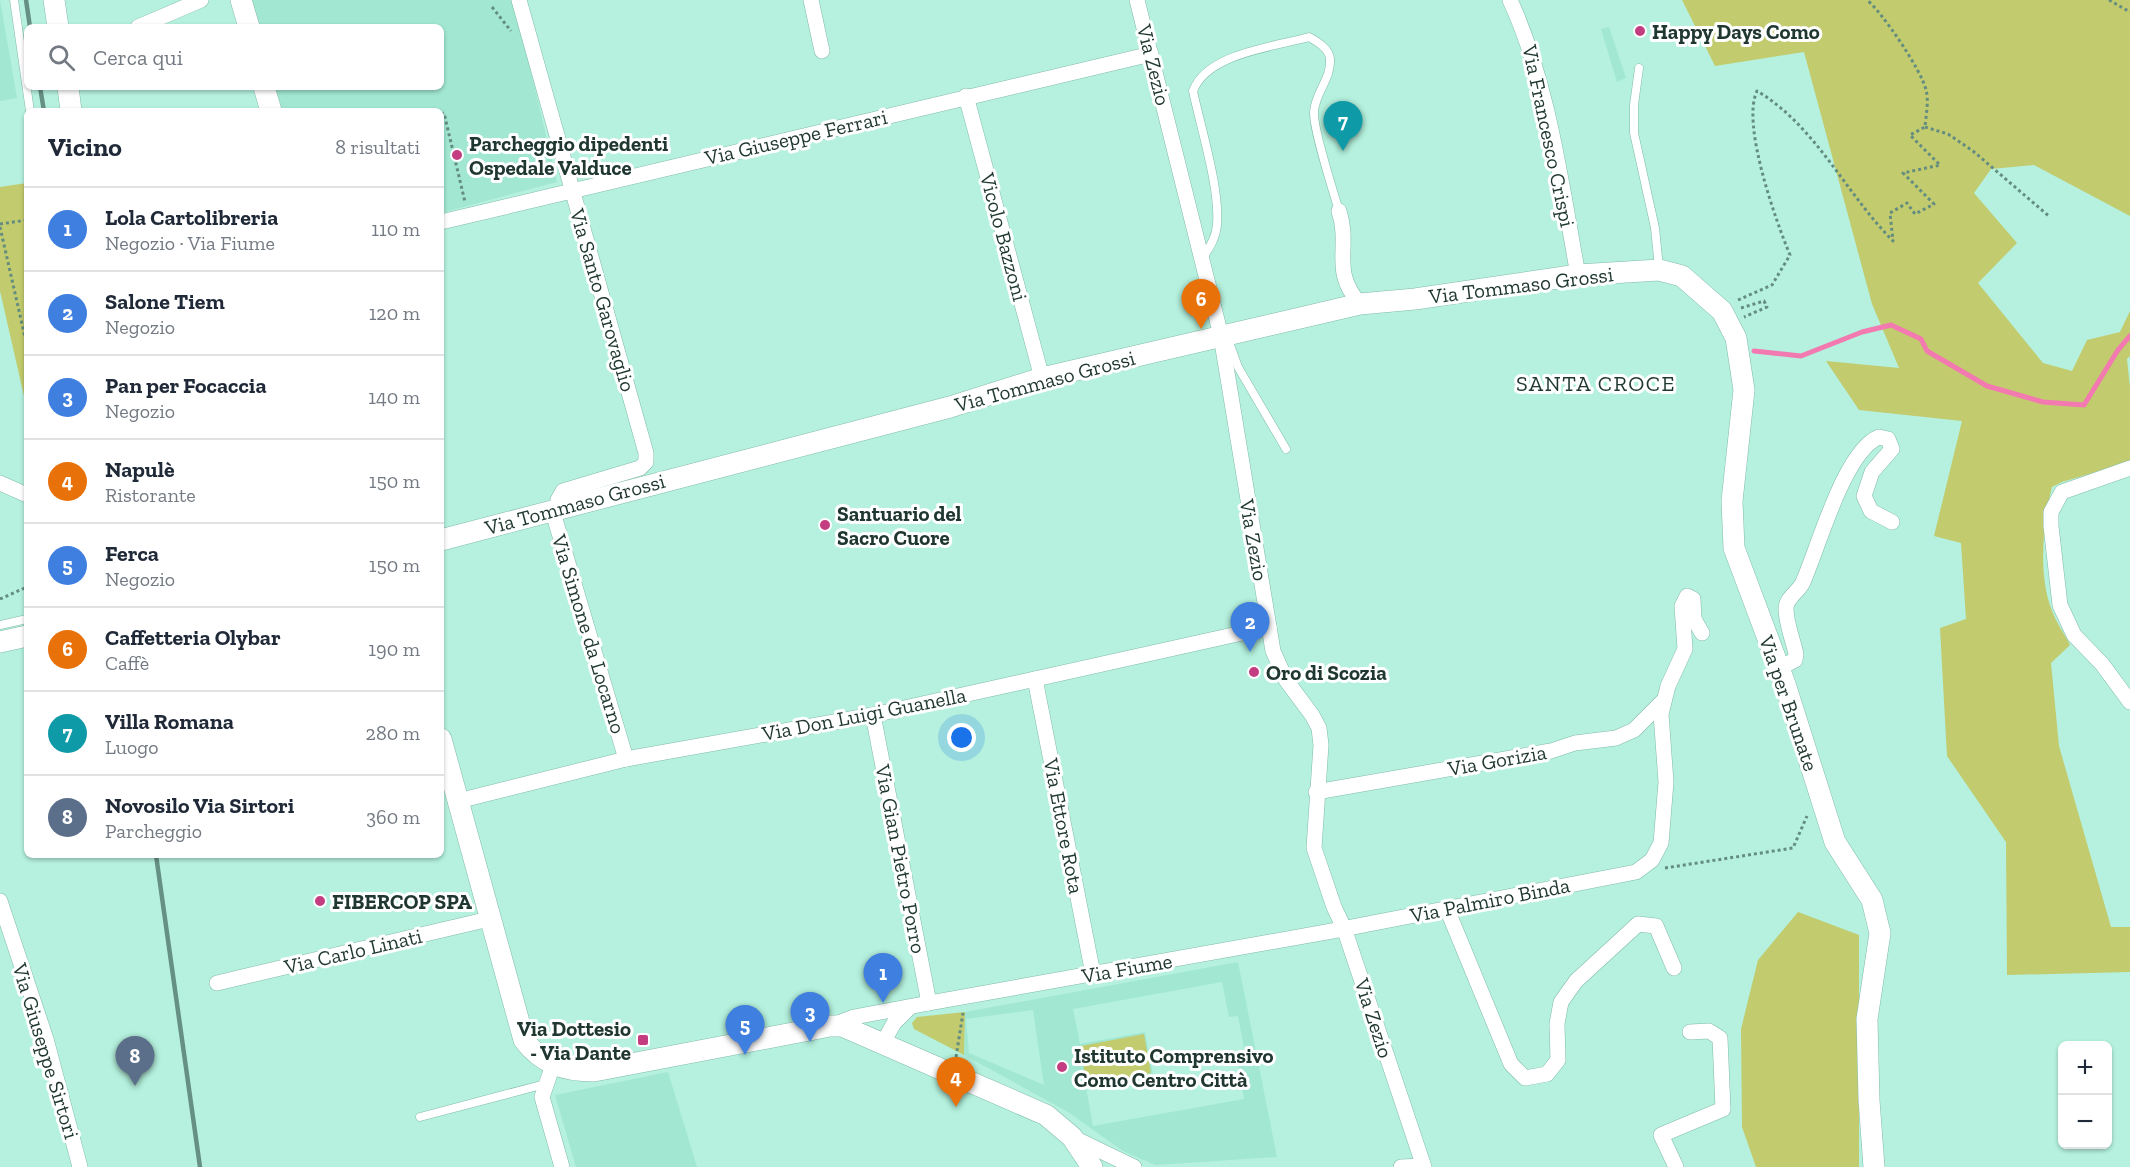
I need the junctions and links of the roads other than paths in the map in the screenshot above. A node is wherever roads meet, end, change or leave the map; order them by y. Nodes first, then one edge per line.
1 (14, 0) edge
2 (54, 0) edge
3 (201, 0) edge
4 (241, 0) edge
5 (519, 0) edge
6 (811, 0) edge
7 (1137, 0) edge
8 (1510, 0) edge
9 (58, 24) edge
10 (145, 24) edge
11 (248, 24) edge
12 (822, 51) dead end
13 (1151, 54) junction
14 (1639, 68) dead end
15 (24, 69) edge
16 (27, 90) edge
17 (68, 90) edge
18 (265, 90) edge
19 (966, 96) junction
20 (30, 108) edge
21 (71, 108) edge
22 (270, 108) edge
23 (571, 190) junction
24 (1339, 211) joint
25 (444, 221) edge
26 (1202, 261) junction
27 (1659, 270) junction
28 (1578, 275) junction
29 (1360, 304) junction
30 (1224, 335) junction
31 (1042, 378) junction
32 (1287, 449) dead end
33 (2130, 468) edge
34 (0, 483) edge
35 (24, 494) edge
36 (556, 509) junction
37 (1892, 522) dead end
38 (444, 539) edge
39 (24, 620) edge
40 (0, 625) edge
41 (1269, 627) junction
42 (1702, 633) dead end
43 (24, 637) edge
44 (0, 642) edge
45 (1779, 668) junction
46 (1035, 679) junction
47 (1664, 700) junction
48 (2130, 702) edge
49 (873, 715) junction
50 (444, 748) edge
51 (626, 759) junction
52 (1316, 792) junction
53 (459, 801) junction
54 (1636, 872) joint
55 (0, 901) edge
56 (1447, 909) junction
57 (489, 919) junction
58 (1344, 928) junction
59 (1674, 968) dead end
60 (1093, 974) junction
61 (217, 983) dead end
62 (929, 1003) junction
63 (910, 1006) junction
64 (830, 1026) junction
65 (1690, 1032) dead end
66 (882, 1043) junction
67 (549, 1075) junction
68 (420, 1117) dead end
69 (1072, 1137) junction
70 (80, 1167) edge
71 (562, 1167) edge
72 (1092, 1167) edge
73 (1134, 1167) edge
74 (1401, 1167) edge
75 (1423, 1167) edge
76 (1676, 1167) edge
77 (1874, 1167) edge

1 - 15 lane
2 - 9 street
3 - 10 street
4 - 11 street
5 - 23 street, Via Santo Garovaglio
6 - 12 street
7 - 13 street, Via Zezio
8 - 28 street, Via Francesco Crispi
13 - 19 street, Via Giuseppe Ferrari
13 - 26 street, Via Zezio
14 - 27 lane
16 - 20 lane
17 - 21 street
18 - 22 street
19 - 23 street, Via Giuseppe Ferrari
19 - 31 street, Vicolo Bazzoni
23 - 25 street, Via Giuseppe Ferrari
23 - 36 street, Via Santo Garovaglio
24 - 26 lane
24 - 29 street
26 - 30 street, Via Zezio
27 - 28 street, Via Tommaso Grossi
27 - 45 street, Via per Brunate
28 - 29 street, Via Tommaso Grossi
29 - 30 street, Via Tommaso Grossi
30 - 31 street, Via Tommaso Grossi
30 - 32 lane
30 - 41 street, Via Zezio
31 - 36 street, Via Tommaso Grossi
33 - 48 street
34 - 35 street
36 - 38 street, Via Tommaso Grossi
36 - 51 street, Via Simone da Locarno
37 - 45 street
39 - 40 lane
41 - 46 street, Via Don Luigi Guanella
41 - 52 street, Via Zezio
42 - 47 street, Via Gorizia
43 - 44 street
45 - 77 street, Via per Brunate
46 - 49 street, Via Don Luigi Guanella
46 - 60 street, Via Ettore Rota
47 - 52 street, Via Gorizia
47 - 54 street, Via Gorizia
49 - 51 street, Via Don Luigi Guanella
49 - 62 street, Via Gian Pietro Porro
50 - 53 street
51 - 53 street, Via Don Luigi Guanella
52 - 58 street, Via Zezio
53 - 57 street
54 - 56 street, Via Palmiro Binda
55 - 70 street, Via Giuseppe Sirtori
56 - 58 street, Via Palmiro Binda
56 - 59 street
57 - 61 street, Via Carlo Linati
57 - 67 street
58 - 60 street, Via Fiume
58 - 75 street, Via Zezio
60 - 62 street, Via Fiume
62 - 63 street, Via Fiume
63 - 64 street, Via Fiume
63 - 66 street
64 - 66 street
64 - 67 street
65 - 76 street
66 - 69 street
67 - 68 lane
67 - 71 street
69 - 72 street
69 - 73 street
74 - 75 street

